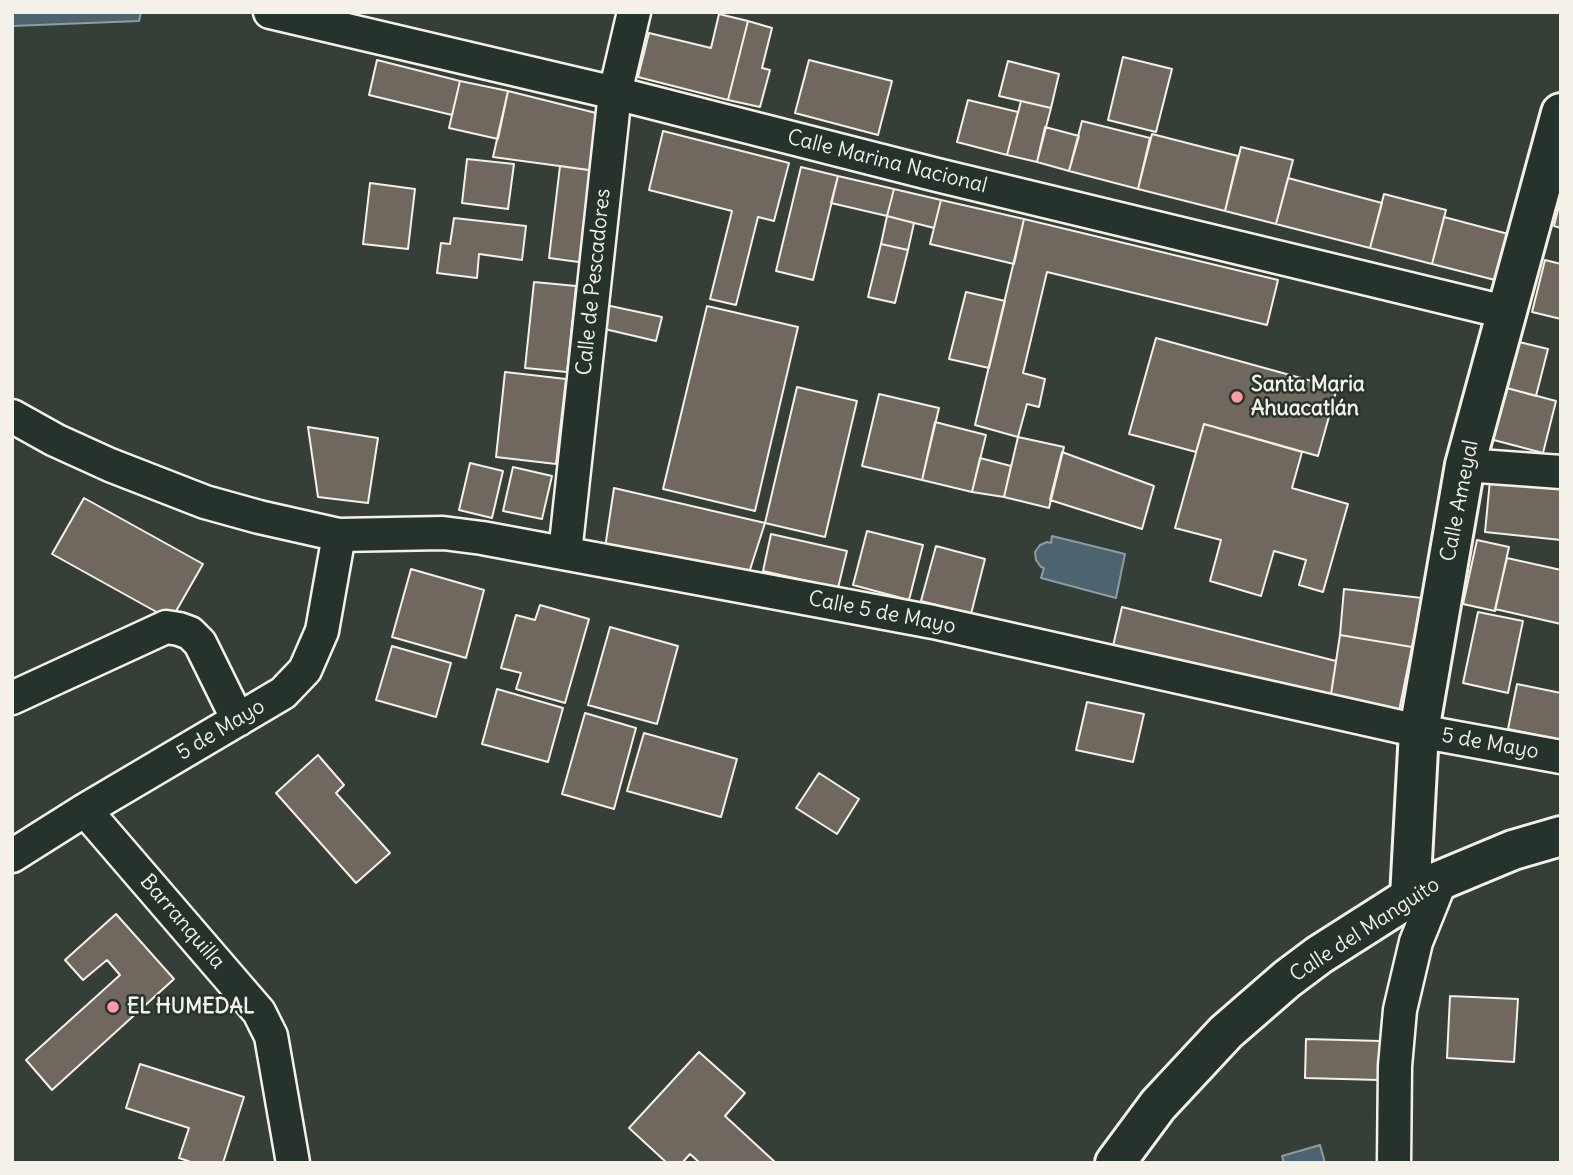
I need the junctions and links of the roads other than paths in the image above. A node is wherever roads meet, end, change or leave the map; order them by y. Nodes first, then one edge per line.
1 (270, 12) edge
2 (634, 12) edge
3 (615, 93) junction
4 (1561, 113) edge
5 (1505, 312) junction
6 (12, 416) edge
7 (1465, 465) junction
8 (1561, 472) edge
9 (339, 535) junction
10 (565, 553) junction
11 (12, 698) edge
12 (238, 720) junction
13 (1419, 731) junction
14 (1561, 757) edge
15 (85, 810) junction
16 (1561, 836) edge
17 (12, 856) edge
18 (1425, 888) junction
19 (293, 1163) edge
20 (1115, 1163) edge
21 (1394, 1163) edge

1 - 3 street, Calle Marina Nacional
2 - 3 street, Calle de Pescadores
3 - 5 street, Calle Marina Nacional
3 - 10 street, Calle de Pescadores
4 - 5 main road, Calle Ameyal
5 - 7 main road, Calle Ameyal
6 - 9 street, Calle 5 de Mayo
7 - 8 street
7 - 13 main road, Calle Ameyal
9 - 10 street, Calle 5 de Mayo
9 - 12 street, 5 de Mayo
10 - 13 street, Calle 5 de Mayo
11 - 12 street
12 - 15 street, 5 de Mayo
13 - 14 street, 5 de Mayo
13 - 18 main road, Calle Ameyal
15 - 17 street, 5 de Mayo
15 - 19 street, Barranquilla
16 - 18 main road, Calle del Manguito
18 - 20 main road, Calle del Manguito
18 - 21 street

